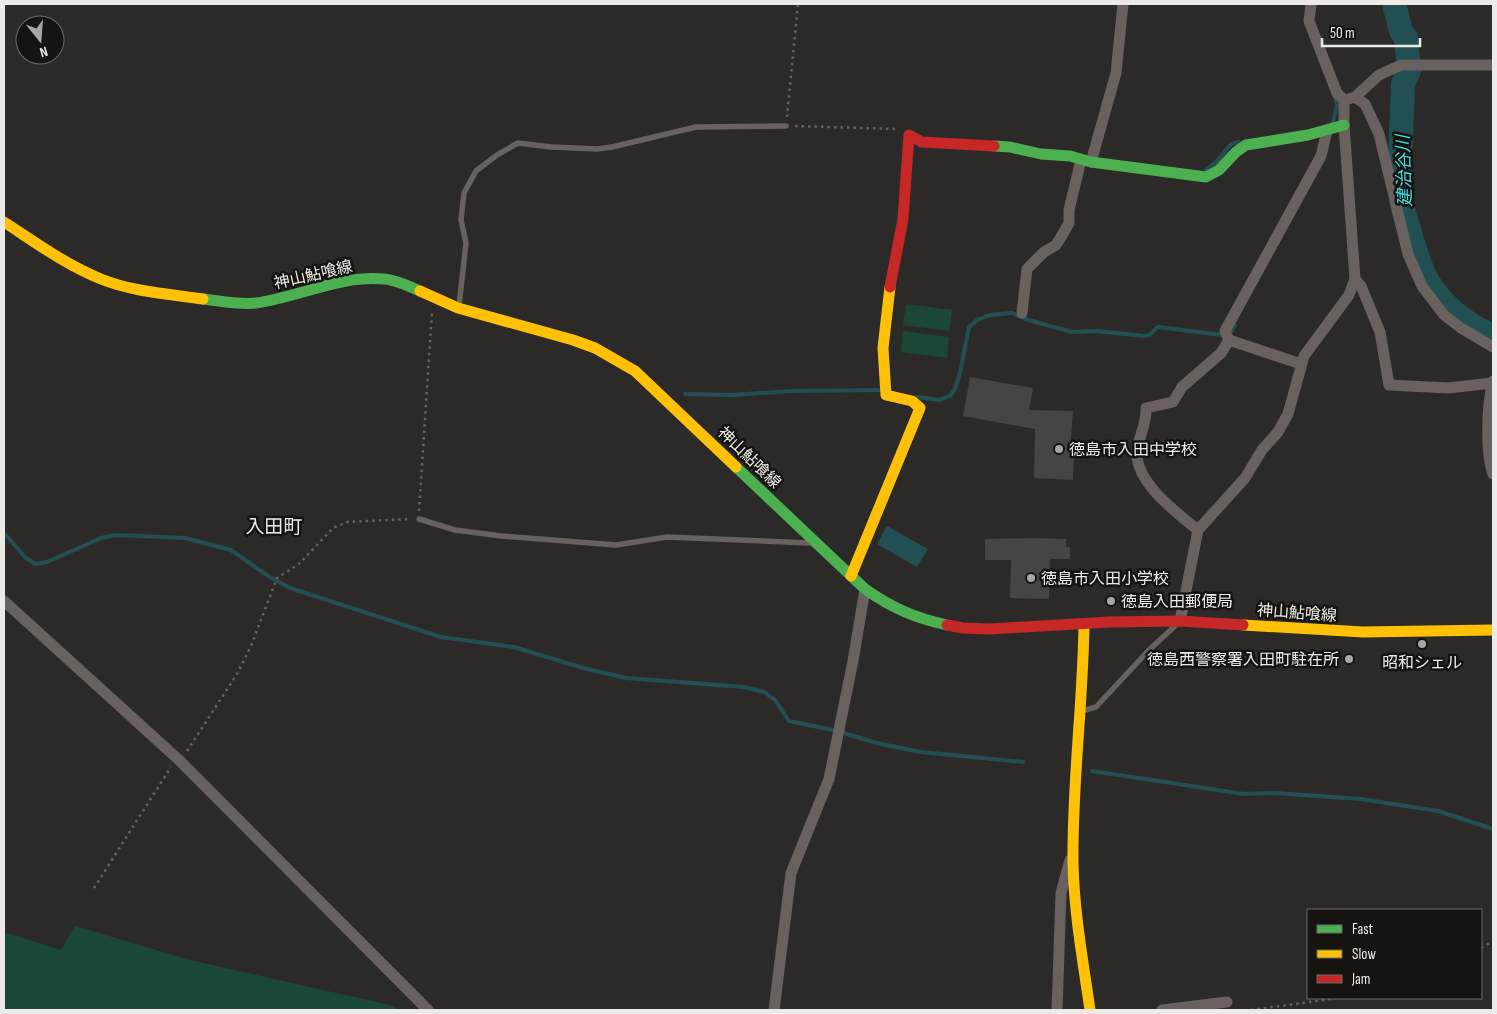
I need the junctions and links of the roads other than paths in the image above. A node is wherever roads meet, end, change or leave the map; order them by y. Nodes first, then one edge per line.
1 (1123, 4) edge
2 (1311, 4) edge
3 (1493, 65) edge
4 (1349, 98) junction
5 (1344, 125) junction
6 (786, 126) road end
7 (1328, 131) junction
8 (1089, 158) junction
9 (4, 222) edge
10 (1355, 280) junction
11 (458, 308) junction
12 (1022, 313) dead end
13 (1227, 336) junction
14 (1493, 347) edge
15 (1301, 364) junction
16 (1493, 382) edge
17 (1493, 474) edge
18 (419, 520) road end
19 (1198, 530) junction
20 (816, 544) junction
21 (851, 576) junction
22 (865, 589) junction
23 (4, 601) edge
24 (1180, 621) junction
25 (1084, 624) junction
26 (1493, 630) edge
27 (1082, 712) junction
28 (1074, 846) junction
29 (1227, 1002) dead end
30 (428, 1010) edge
31 (774, 1010) edge
32 (1057, 1010) edge
33 (1090, 1010) edge
34 (1162, 1010) edge

1 - 8 street
2 - 4 street
3 - 4 street
4 - 5 street
4 - 14 street
5 - 7 main road
5 - 10 street
6 - 11 lane
7 - 8 main road
7 - 13 street
8 - 12 street
8 - 21 main road
9 - 11 main road, 神山鮎喰線
10 - 15 street
10 - 16 street
11 - 20 main road, 神山鮎喰線
13 - 15 street
13 - 19 street
15 - 19 street
16 - 17 street
18 - 20 lane
19 - 24 street
20 - 21 main road, 神山鮎喰線
21 - 22 main road, 神山鮎喰線
22 - 25 main road, 神山鮎喰線
22 - 31 street
23 - 30 street
24 - 25 main road, 神山鮎喰線
24 - 26 main road, 神山鮎喰線
24 - 27 lane
25 - 27 main road
27 - 28 main road
28 - 32 street
28 - 33 main road
29 - 34 street

